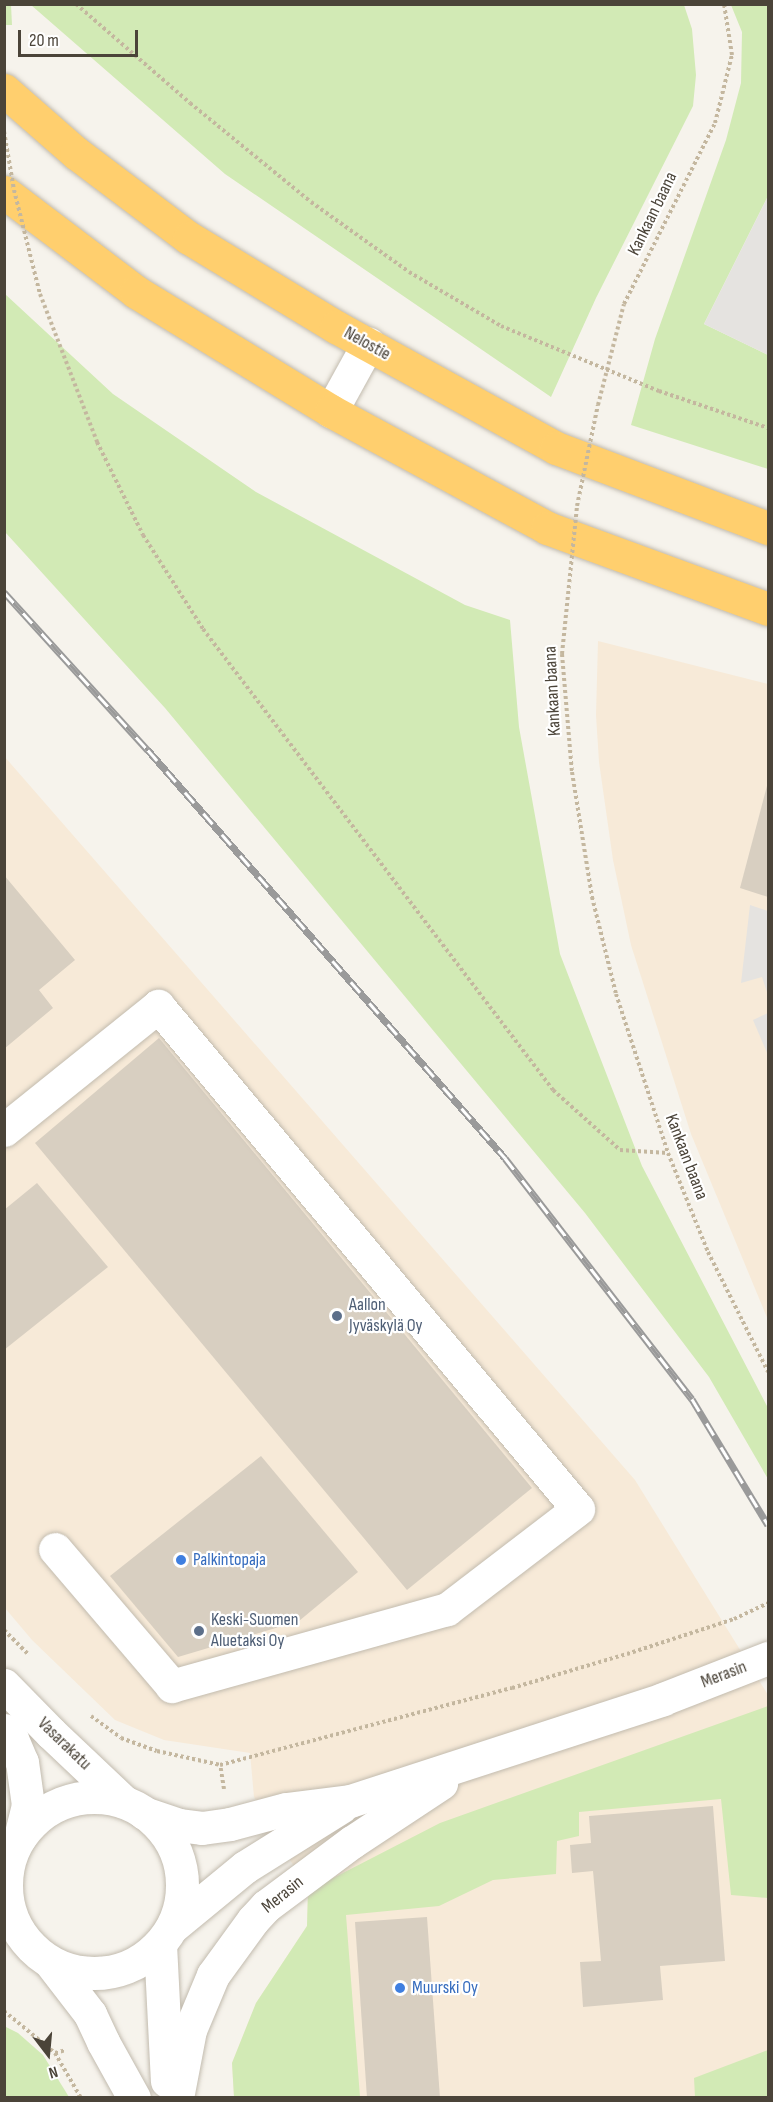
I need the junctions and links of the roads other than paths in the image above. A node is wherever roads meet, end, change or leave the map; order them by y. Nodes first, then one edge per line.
1 (4, 90) edge
2 (4, 192) edge
3 (368, 344) junction
4 (331, 411) junction
5 (768, 528) edge
6 (768, 609) edge
7 (4, 1130) edge
8 (55, 1549) dead end
9 (768, 1658) edge
10 (4, 1685) edge
11 (4, 1730) edge
12 (475, 1760) junction
13 (350, 1801) junction
14 (134, 1807) junction
15 (12, 1851) edge
16 (166, 1936) junction
17 (30, 1955) edge
18 (135, 2097) edge
19 (168, 2097) edge
20 (177, 2097) edge

1 - 3 highway, Nelostie
2 - 4 highway
3 - 4 street
3 - 5 highway, Nelostie
4 - 6 highway
7 - 8 street
9 - 12 street, Merasin
10 - 14 street, Vasarakatu
11 - 15 street, Vasarakatu
12 - 13 street, Merasin
12 - 20 street, Merasin
13 - 14 street, Merasin
13 - 16 street, Merasin
14 - 15 street
14 - 16 street
15 - 17 street
16 - 17 street
16 - 19 street
17 - 18 street

